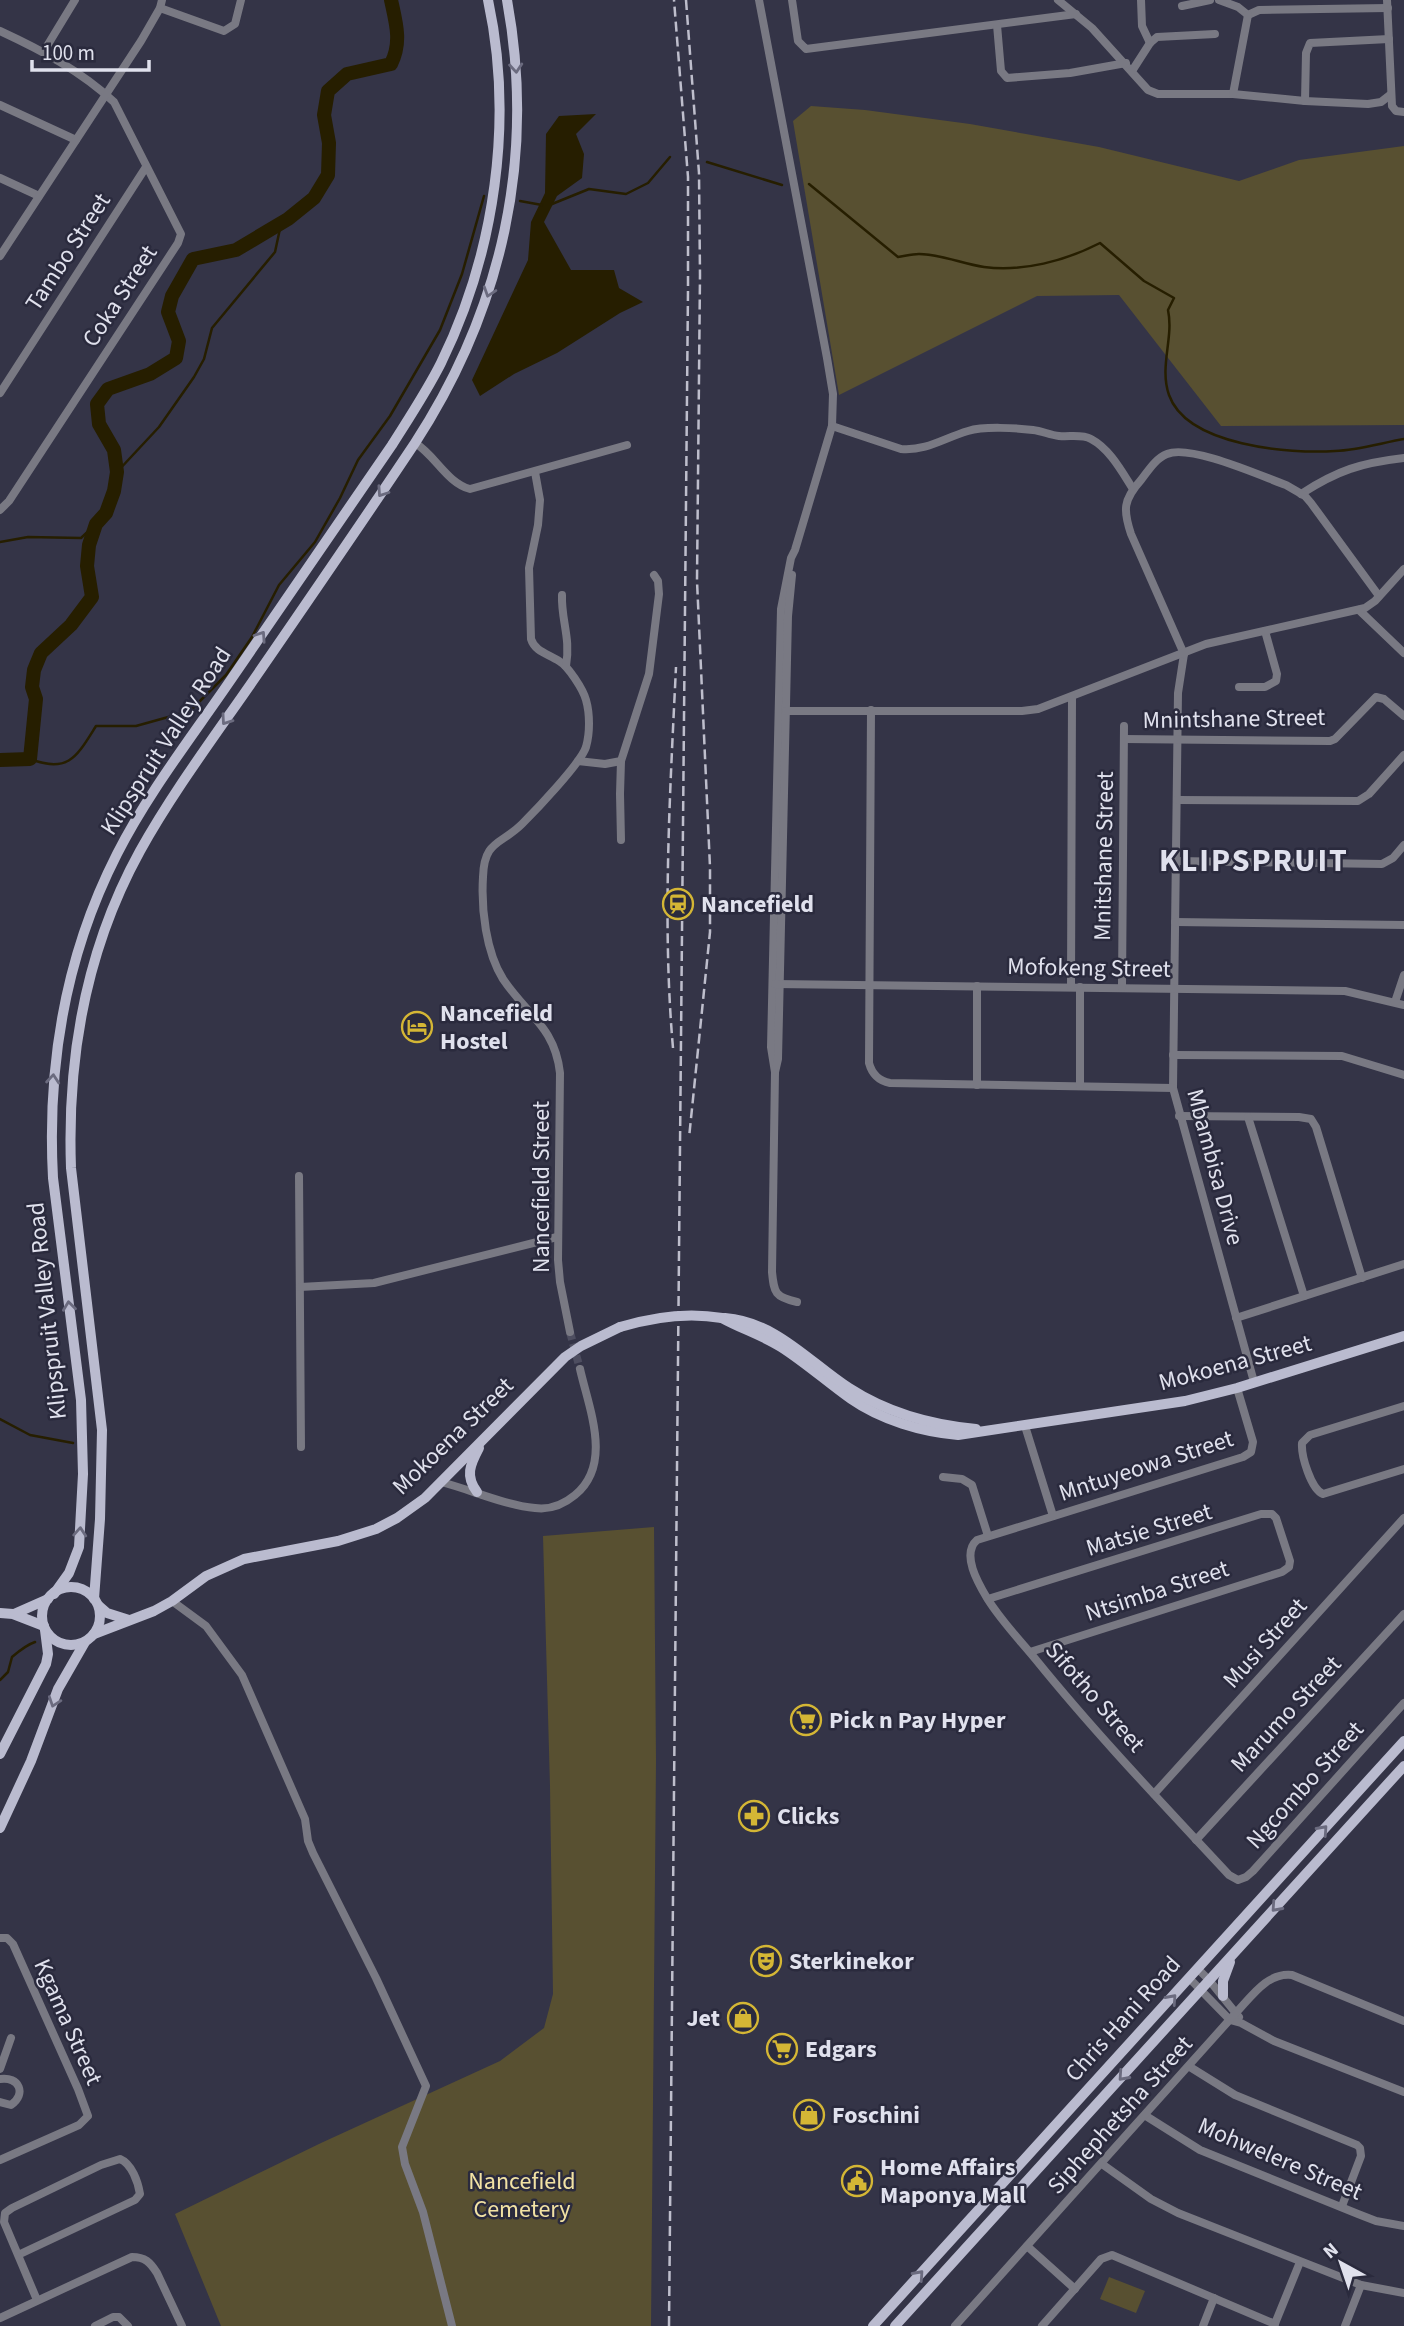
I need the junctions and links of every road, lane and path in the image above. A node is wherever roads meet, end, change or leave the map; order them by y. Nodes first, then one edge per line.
1 (75, 0) edge
2 (240, 0) edge
3 (488, 0) edge
4 (507, 0) edge
5 (759, 0) edge
6 (792, 0) edge
7 (1058, 0) edge
8 (1141, 0) edge
9 (1210, 0) edge
10 (1219, 0) edge
11 (161, 4) edge
12 (1387, 4) edge
13 (1182, 6) dead end
14 (1072, 7) edge
15 (1248, 15) junction
16 (997, 25) junction
17 (0, 31) edge
18 (1215, 34) dead end
19 (1389, 39) junction
20 (1150, 43) junction
21 (44, 51) junction
22 (1129, 67) junction
23 (1233, 94) junction
24 (107, 95) junction
25 (1390, 95) junction
26 (1305, 102) junction
27 (0, 105) edge
28 (1404, 112) edge
29 (76, 140) junction
30 (146, 167) junction
31 (0, 178) edge
32 (39, 196) junction
33 (0, 256) edge
34 (0, 393) edge
35 (832, 426) junction
36 (415, 443) junction
37 (626, 445) dead end
38 (1404, 457) edge
39 (535, 472) junction
40 (1133, 489) junction
41 (1301, 494) junction
42 (0, 510) edge
43 (795, 550) junction
44 (1404, 569) edge
45 (654, 575) dead end
46 (562, 595) dead end
47 (1379, 596) junction
48 (1359, 610) junction
49 (1265, 631) junction
50 (1404, 653) edge
51 (1184, 654) junction
52 (566, 666) junction
53 (1239, 687) dead end
54 (1072, 697) junction
55 (786, 710) junction
56 (871, 710) junction
57 (1404, 716) edge
58 (1124, 726) dead end
59 (1124, 739) junction
60 (1178, 739) junction
61 (1404, 755) edge
62 (578, 761) junction
63 (621, 761) junction
64 (1177, 800) junction
65 (621, 840) dead end
66 (1404, 845) edge
67 (1176, 861) junction
68 (1175, 922) junction
69 (1404, 925) edge
70 (1404, 975) edge
71 (776, 984) junction
72 (871, 984) junction
73 (977, 986) junction
74 (1075, 987) junction
75 (1122, 987) junction
76 (1174, 988) junction
77 (1400, 1003) edge
78 (1173, 1055) junction
79 (1404, 1075) edge
80 (976, 1085) junction
81 (1080, 1086) junction
82 (1173, 1088) junction
83 (1179, 1116) junction
84 (1248, 1117) junction
85 (299, 1176) dead end
86 (557, 1237) junction
87 (1404, 1264) edge
88 (1362, 1278) junction
89 (300, 1287) junction
90 (1304, 1296) junction
91 (797, 1302) dead end
92 (1236, 1318) junction
93 (570, 1332) tunnel mouth
94 (1404, 1336) edge
95 (580, 1368) tunnel mouth
96 (1254, 1382) junction
97 (1237, 1388) junction
98 (1404, 1406) edge
99 (1025, 1426) junction
100 (484, 1438) junction
101 (301, 1447) dead end
102 (1404, 1469) edge
103 (943, 1477) dead end
104 (441, 1482) junction
105 (477, 1492) junction
106 (1054, 1516) junction
107 (1404, 1518) edge
108 (988, 1536) junction
109 (1290, 1561) joint
110 (51, 1596) junction
111 (988, 1599) junction
112 (172, 1601) junction
113 (96, 1602) junction
114 (0, 1613) edge
115 (13, 1614) junction
116 (1404, 1614) edge
117 (130, 1620) junction
118 (45, 1627) junction
119 (94, 1634) junction
120 (85, 1642) junction
121 (1030, 1652) junction
122 (1404, 1703) edge
123 (1404, 1741) edge
124 (0, 1754) edge
125 (1404, 1766) edge
126 (1154, 1794) junction
127 (0, 1828) edge
128 (1196, 1840) junction
129 (1229, 1875) joint
130 (0, 1938) edge
131 (1235, 1952) junction
132 (1198, 1969) junction
133 (1190, 1979) junction
134 (1209, 1980) junction
135 (1201, 1989) junction
136 (1223, 1996) junction
137 (1237, 2012) junction
138 (1230, 2020) junction
139 (1404, 2021) edge
140 (1241, 2023) junction
141 (11, 2038) dead end
142 (1190, 2067) junction
143 (0, 2069) edge
144 (0, 2079) edge
145 (1404, 2092) edge
146 (0, 2102) edge
147 (1146, 2116) junction
148 (0, 2160) edge
149 (1102, 2164) junction
150 (1342, 2206) junction
151 (4, 2211) edge
152 (1404, 2226) edge
153 (1027, 2246) junction
154 (18, 2255) junction
155 (1300, 2262) junction
156 (1361, 2285) junction
157 (1075, 2289) junction
158 (1404, 2293) edge
159 (1213, 2298) junction
160 (37, 2300) junction
161 (0, 2318) edge
162 (1275, 2325) edge
163 (95, 2326) edge
164 (128, 2326) edge
165 (182, 2326) edge
166 (452, 2326) edge
167 (873, 2326) edge
168 (895, 2326) edge
169 (955, 2326) edge
170 (1042, 2326) edge
171 (1203, 2326) edge
172 (1345, 2326) edge

1 - 21 street
2 - 11 street
110 -> 3 main road, Klipspruit Valley Road
4 -> 36 main road, Klipspruit Valley Road
5 - 35 street
6 - 16 street
7 - 14 street
8 - 20 street
9 - 13 street
10 - 15 street
11 - 24 street
12 - 15 street
12 - 19 street
14 - 16 street
14 - 22 street
15 - 23 street
16 - 22 street
17 - 21 street
18 - 20 street
19 - 25 street
19 - 26 street
20 - 22 street
21 - 24 street
22 - 23 street
23 - 26 street
24 - 29 street
24 - 30 street, Coka Street
25 - 26 street
25 - 28 street
27 - 29 street
29 - 32 street
30 - 34 street, Tambo Street
30 - 42 street, Coka Street
31 - 32 street
32 - 33 street
35 - 40 street
35 - 43 street
36 - 39 street
36 -> 113 main road, Klipspruit Valley Road
37 - 39 street
38 - 41 street
39 - 52 street
40 - 41 street
40 - 51 street
41 - 47 street
43 - 55 street
43 - 71 street
44 - 47 street
45 - 63 street
46 - 52 street
47 - 48 street
48 - 49 street
48 - 50 street
49 - 51 street
49 - 53 street
51 - 54 street
51 - 60 street, Mbambisa Drive
52 - 62 street
54 - 56 street
54 - 74 street
55 - 56 street
55 - 71 street
56 - 72 street
57 - 60 street, Mnintshane Street
58 - 59 street, Mnitshane Street
59 - 60 street, Mnintshane Street
59 - 75 street, Mnitshane Street
60 - 64 street, Mbambisa Drive
61 - 64 street
62 - 63 street
62 - 86 street, Nancefield Street
63 - 65 street
64 - 67 street, Mbambisa Drive
66 - 67 street
67 - 68 street, Mbambisa Drive
68 - 69 street
68 - 76 street, Mbambisa Drive
70 - 77 street
71 - 72 street, Mofokeng Street
71 - 91 street
72 - 73 street, Mofokeng Street
72 - 80 street
73 - 74 street, Mofokeng Street
73 - 80 street
74 - 75 street, Mofokeng Street
74 - 81 street
75 - 76 street, Mofokeng Street
76 - 77 street, Mofokeng Street
76 - 78 street, Mbambisa Drive
78 - 79 street
78 - 82 street, Mbambisa Drive
80 - 81 street
81 - 82 street
82 - 83 street, Mbambisa Drive
83 - 84 street
83 - 92 street, Mbambisa Drive
84 - 88 street
84 - 90 street
85 - 89 street
86 - 89 street
86 - 93 street, Nancefield Street
87 - 88 street
88 - 90 street
89 - 101 street
90 - 92 street
92 - 96 street, Mbambisa Drive
94 - 96 main road, Mokoena Street
95 - 105 street
96 - 97 main road, Mokoena Street
97 - 99 main road, Mokoena Street
97 - 106 street, Mntuyeowa Street
98 - 102 street
99 - 100 main road, Mokoena Street, bridge
99 - 106 street
100 - 104 main road, Mokoena Street
100 - 105 main road
103 - 108 street
104 - 105 street
104 - 112 main road, Mokoena Street
106 - 108 street, Mntuyeowa Street
107 - 126 street, Musi Street
108 - 111 street, Sifotho Street
109 - 111 street, Matsie Street
109 - 121 street, Ntsimba Street
110 - 113 main road
110 - 115 main road
110 - 118 main road
111 - 121 street, Sifotho Street
112 - 117 main road, Mokoena Street
112 - 166 street
113 - 117 main road
113 - 119 main road
114 - 115 main road
115 - 118 main road
116 - 128 street, Marumo Street
117 - 119 main road, Mokoena Street
118 - 120 main road
118 - 124 main road
119 - 120 main road
120 -> 127 main road
121 - 126 street, Sifotho Street
122 - 129 street, Ngcombo Street
132 -> 123 main road, Chris Hani Road
125 -> 131 main road, Chris Hani Road
126 - 128 street, Sifotho Street
128 - 129 street, Sifotho Street
130 - 148 street, Kgama Street
131 - 134 main road, Chris Hani Road
131 - 136 main road
132 - 133 main road, Chris Hani Road
132 - 134 street
133 - 135 street
167 -> 133 main road, Chris Hani Road
134 - 135 main road, Chris Hani Road
134 - 136 street
135 - 138 street
135 -> 168 main road, Chris Hani Road
136 - 137 street
137 - 138 street, Siphephetsha Street
137 - 139 street, Siphephetsha Street
137 - 140 street
138 - 140 street
138 - 142 street, Siphephetsha Street
140 - 145 street
141 - 143 street
142 - 147 street, Siphephetsha Street
142 - 150 street
144 - 146 street
147 - 149 street, Siphephetsha Street
147 - 150 street, Mohwelere Street
149 - 153 street, Siphephetsha Street
149 - 155 street
150 - 152 street, Mohwelere Street
151 - 154 street
151 - 154 street
153 - 157 street
153 - 169 street, Siphephetsha Street
154 - 160 street
155 - 156 street
155 - 162 street
156 - 158 street
156 - 172 street
157 - 159 street
157 - 170 street
159 - 162 street
159 - 171 street
160 - 161 street
160 - 165 street
163 - 164 street

